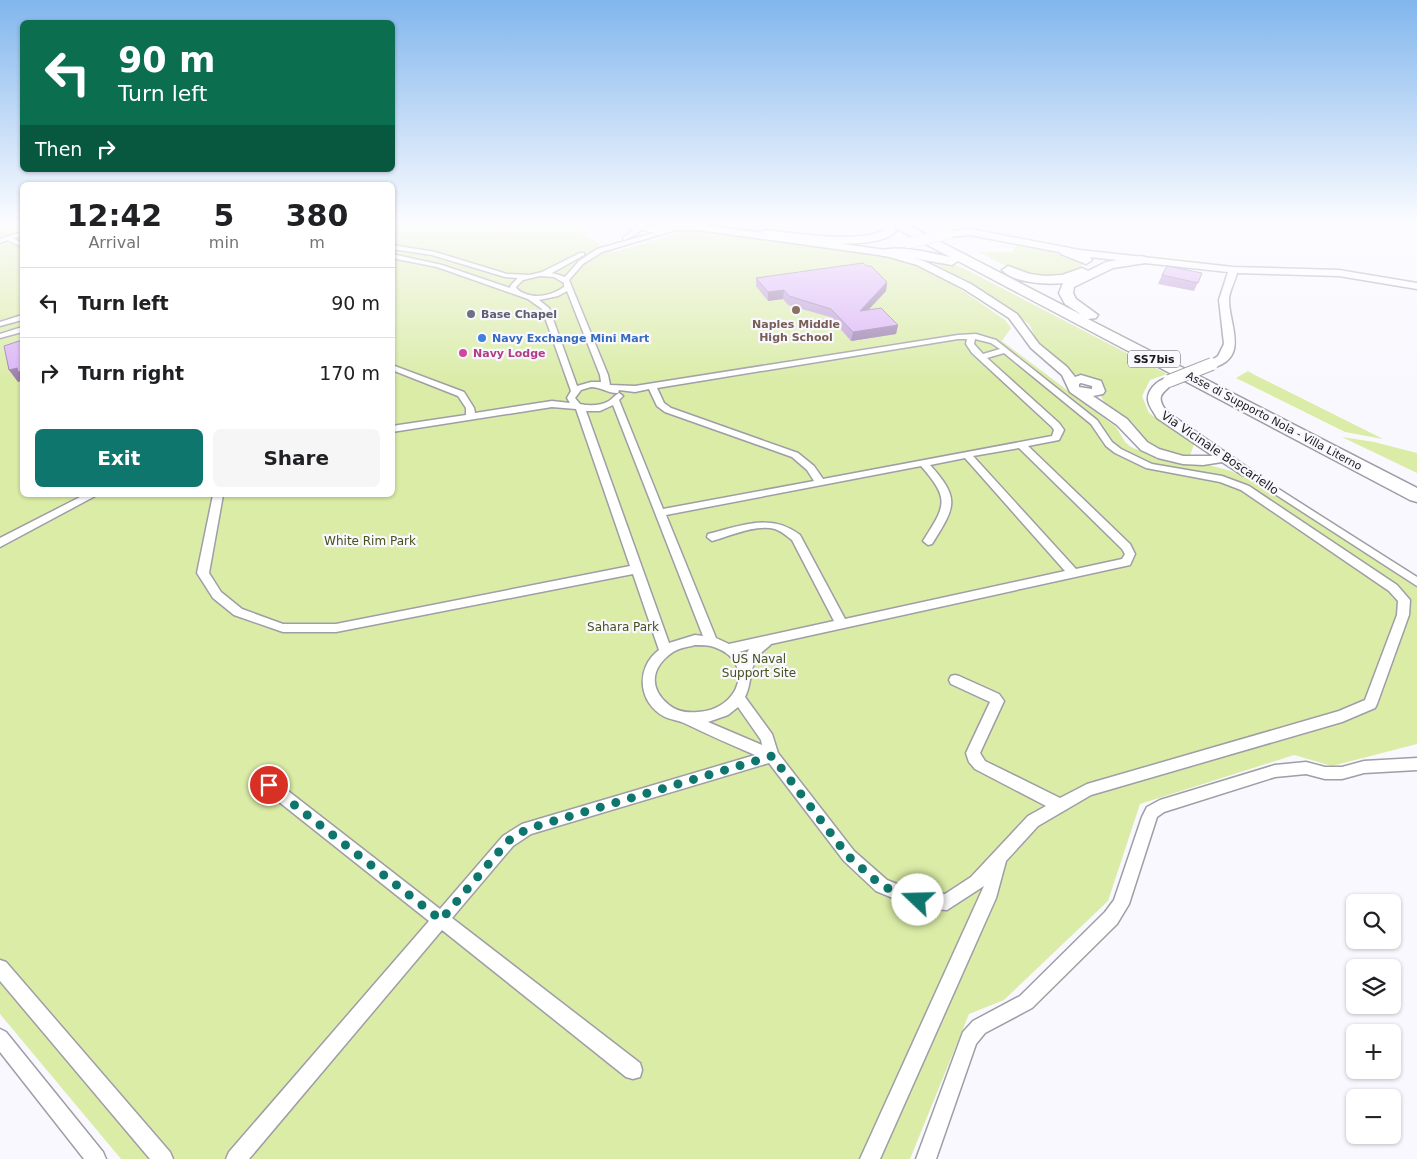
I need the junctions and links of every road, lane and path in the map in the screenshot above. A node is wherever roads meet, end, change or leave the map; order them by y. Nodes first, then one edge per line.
1 (463, 275) edge
2 (504, 275) edge
3 (533, 275) edge
4 (556, 275) edge
5 (570, 275) edge
6 (948, 275) edge
7 (987, 275) edge
8 (995, 275) edge
9 (1009, 275) edge
10 (1023, 275) edge
11 (1074, 275) edge
12 (1082, 275) edge
13 (1232, 275) edge
14 (1352, 275) edge
15 (528, 276) junction
16 (567, 282) junction
17 (1417, 286) edge
18 (516, 293) junction
19 (1035, 296) junction
20 (525, 297) junction
21 (20, 319) edge
22 (0, 324) edge
23 (20, 331) edge
24 (1116, 331) junction
25 (0, 336) edge
26 (972, 336) junction
27 (944, 340) junction
28 (1001, 346) junction
29 (976, 352) junction
30 (395, 368) edge
31 (607, 386) junction
32 (652, 386) junction
33 (635, 389) junction
34 (573, 393) junction
35 (615, 399) junction
36 (552, 404) junction
37 (578, 406) junction
38 (471, 417) junction
39 (395, 429) edge
40 (1021, 445) junction
41 (967, 455) junction
42 (1222, 455) junction
43 (1200, 459) junction
44 (923, 463) junction
45 (1247, 472) junction
46 (821, 483) junction
47 (1417, 487) edge
48 (1417, 496) edge
49 (88, 497) edge
50 (218, 497) edge
51 (659, 514) junction
52 (712, 537) dead end
53 (928, 541) dead end
54 (0, 543) edge
55 (637, 569) junction
56 (1073, 573) junction
57 (1417, 582) edge
58 (842, 624) junction
59 (769, 640) junction
60 (711, 642) junction
61 (665, 649) junction
62 (729, 649) junction
63 (744, 671) junction
64 (955, 680) dead end
65 (739, 699) junction
66 (673, 714) junction
67 (772, 756) junction
68 (1417, 764) edge
69 (269, 785) dead end
70 (1059, 805) junction
71 (999, 859) junction
72 (441, 920) junction
73 (0, 968) edge
74 (0, 1038) edge
75 (633, 1070) dead end
76 (236, 1158) edge
77 (96, 1159) edge
78 (163, 1159) edge
79 (870, 1159) edge
80 (926, 1159) edge

1 - 18 street
2 - 15 street
3 - 15 street
4 - 16 street
5 - 16 street
6 - 43 street
7 - 19 highway
8 - 19 highway, Asse di Supporto Nola - Villa Literno / SS7bis
9 - 24 highway, Asse di Supporto Nola - Villa Literno / SS7bis
10 - 11 highway
12 - 24 highway
13 - 42 street, Via Vicinale Boscariello, bridge
14 - 17 street
15 - 18 street
16 - 20 street
16 - 31 street
18 - 20 street
19 - 48 highway, Asse di Supporto Nola - Villa Literno / SS7bis
20 - 34 street
21 - 22 street
23 - 25 street
24 - 47 highway, Asse di Supporto Nola - Villa Literno / SS7bis
26 - 27 street
26 - 28 street
26 - 29 street
27 - 29 street
27 - 32 street
28 - 29 street
28 - 29 street
28 - 70 street
29 - 40 street
30 - 38 street
31 - 33 street
31 - 34 street
31 - 35 street
32 - 33 street
32 - 46 street
33 - 35 street
34 - 36 street
34 - 37 street
35 - 37 street
35 - 51 street
36 - 37 street
36 - 38 street
37 - 55 street
38 - 39 street
40 - 41 street
40 - 56 street
41 - 44 street
41 - 56 street
42 - 43 street
42 - 45 street, Via Vicinale Boscariello
43 - 45 street
44 - 46 street
44 - 53 street
45 - 57 street, Via Vicinale Boscariello
46 - 51 street
49 - 54 street
50 - 55 street
51 - 60 street
52 - 58 street
55 - 61 street
56 - 58 street
58 - 59 street
59 - 62 street
59 - 63 street
60 - 61 street
60 - 62 street
61 - 66 street
62 - 63 street
63 - 65 street
64 - 70 street
65 - 66 street
65 - 67 street
66 - 67 street
67 - 71 street
67 - 72 street
68 - 80 street
69 - 72 street
70 - 71 street
71 - 79 street
72 - 75 street
72 - 76 street
73 - 78 street
74 - 77 street

